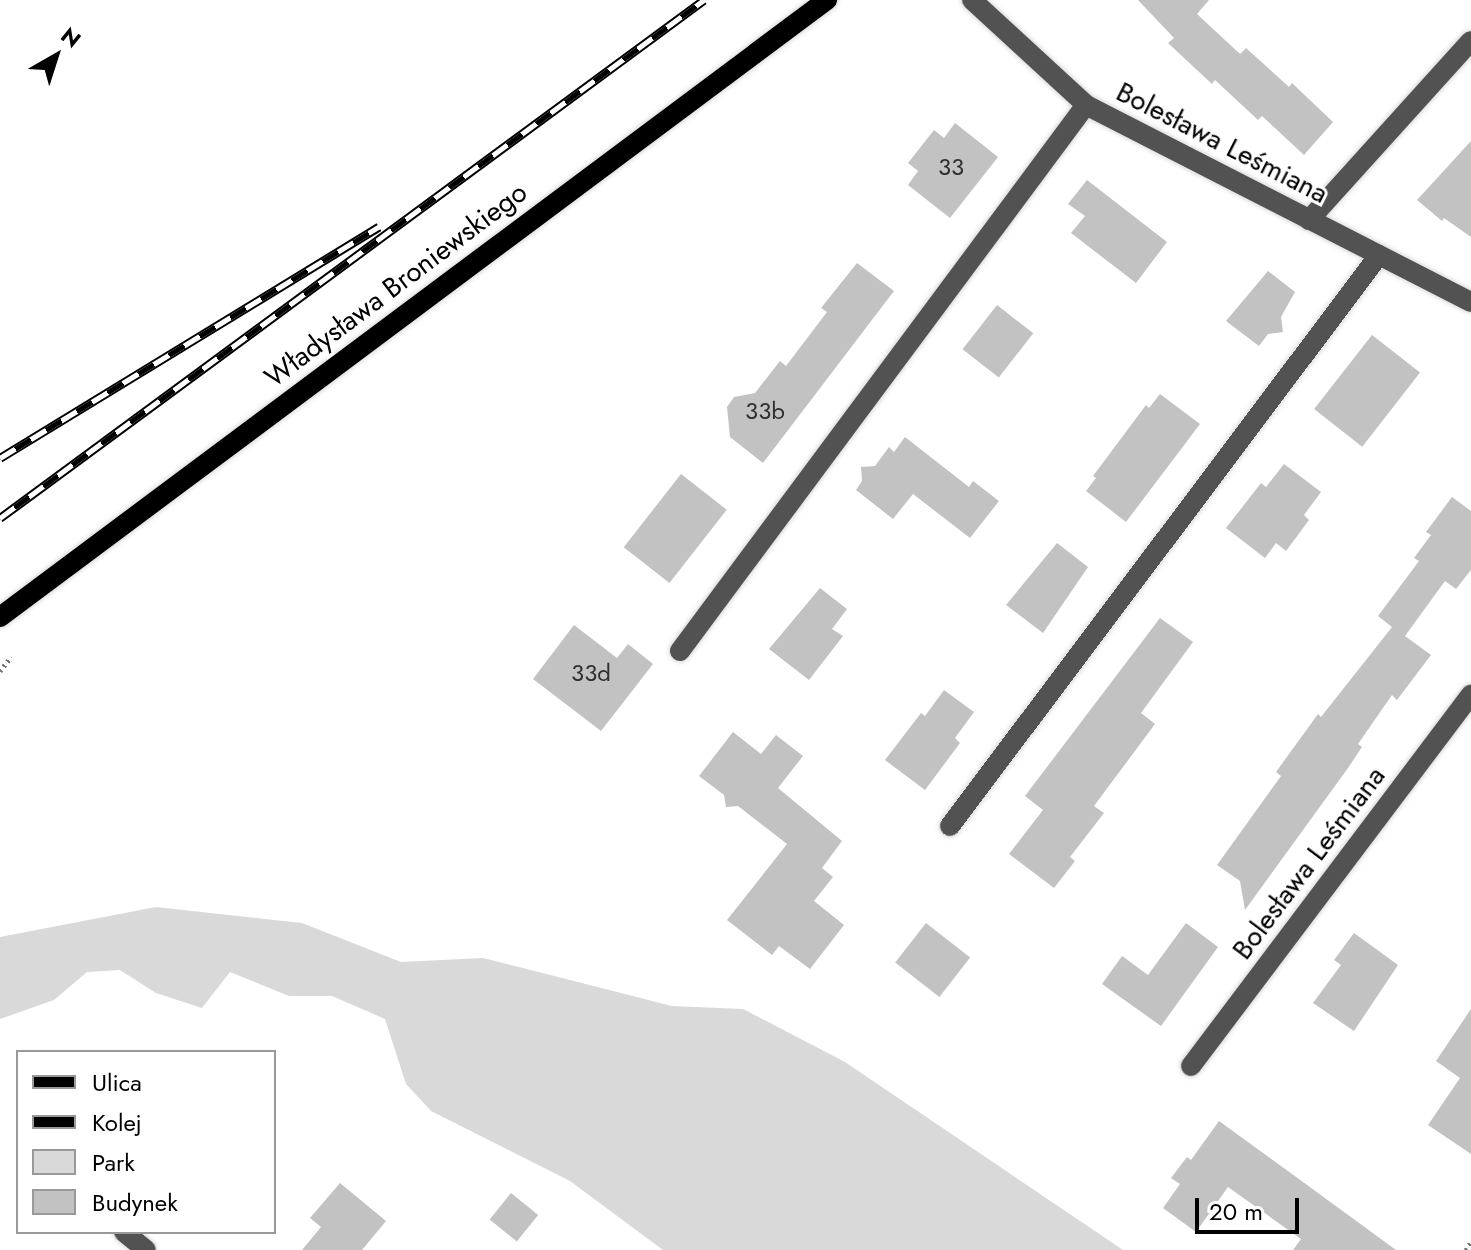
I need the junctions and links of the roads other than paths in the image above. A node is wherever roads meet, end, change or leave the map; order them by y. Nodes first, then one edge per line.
1 (827, 0) edge
2 (972, 0) edge
3 (1471, 41) edge
4 (1086, 105) junction
5 (1309, 220) junction
6 (1379, 255) junction
7 (1471, 302) edge
8 (0, 617) edge
9 (680, 651) dead end
10 (1471, 695) edge
11 (950, 826) dead end
12 (1191, 1066) dead end
13 (126, 1234) edge
14 (146, 1250) edge

1 - 8 main road, Władysława Broniewskiego
2 - 4 street, Bolesława Leśmiana
3 - 5 street
4 - 5 street, Bolesława Leśmiana
4 - 9 street
5 - 6 street, Bolesława Leśmiana
6 - 7 street, Bolesława Leśmiana
6 - 11 street
10 - 12 street, Bolesława Leśmiana
13 - 14 street

